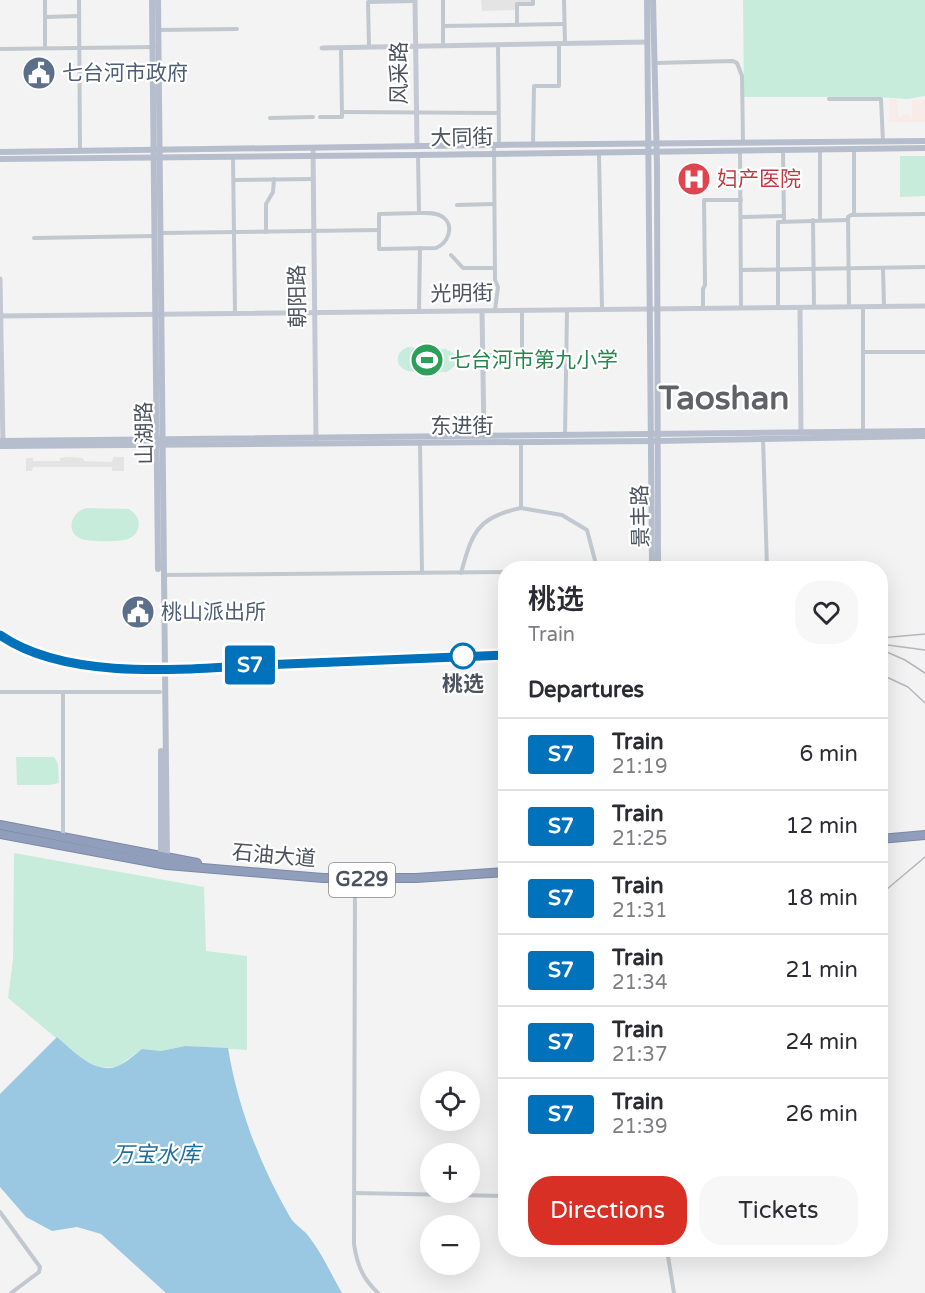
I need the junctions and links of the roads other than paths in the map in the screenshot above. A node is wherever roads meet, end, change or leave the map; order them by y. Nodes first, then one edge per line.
1 (45, 0) edge
2 (78, 0) edge
3 (152, 0) edge
4 (158, 0) edge
5 (443, 0) edge
6 (533, 0) edge
7 (564, 0) edge
8 (647, 0) edge
9 (653, 0) edge
10 (367, 1) edge
11 (415, 1) edge
12 (79, 16) junction
13 (45, 17) junction
14 (564, 24) junction
15 (517, 25) junction
16 (443, 26) junction
17 (237, 29) dead end
18 (158, 30) junction
19 (647, 42) junction
20 (562, 44) junction
21 (498, 45) junction
22 (155, 46) junction
23 (443, 46) junction
24 (416, 47) junction
25 (45, 48) junction
26 (79, 48) junction
27 (322, 48) dead end
28 (340, 48) junction
29 (369, 48) junction
30 (0, 49) edge
31 (654, 63) junction
32 (829, 99) dead end
33 (416, 111) junction
34 (342, 112) junction
35 (498, 113) junction
36 (313, 117) dead end
37 (320, 117) dead end
38 (270, 118) dead end
39 (925, 141) edge
40 (883, 142) junction
41 (496, 145) junction
42 (534, 145) junction
43 (417, 146) junction
44 (742, 146) junction
45 (925, 147) edge
46 (314, 148) junction
47 (647, 148) junction
48 (657, 148) junction
49 (820, 148) junction
50 (854, 148) junction
51 (783, 149) junction
52 (80, 151) junction
53 (0, 152) edge
54 (599, 153) junction
55 (156, 154) junction
56 (494, 154) junction
57 (314, 156) junction
58 (418, 156) junction
59 (233, 157) junction
60 (0, 159) edge
61 (274, 179) junction
62 (314, 179) junction
63 (234, 180) junction
64 (741, 200) junction
65 (494, 204) junction
66 (457, 205) dead end
67 (419, 213) junction
68 (925, 214) edge
69 (854, 215) junction
70 (741, 217) junction
71 (784, 219) junction
72 (813, 220) junction
73 (820, 220) junction
74 (848, 220) junction
75 (379, 230) junction
76 (314, 231) junction
77 (234, 232) junction
78 (266, 232) junction
79 (156, 234) junction
80 (34, 238) dead end
81 (442, 246) junction
82 (420, 248) junction
83 (446, 250) dead end
84 (451, 255) dead end
85 (925, 267) edge
86 (495, 268) junction
87 (813, 268) junction
88 (848, 268) junction
89 (883, 268) junction
90 (778, 269) junction
91 (741, 270) junction
92 (0, 279) edge
93 (925, 306) edge
94 (849, 307) junction
95 (864, 307) junction
96 (884, 307) junction
97 (741, 308) junction
98 (778, 308) junction
99 (800, 308) junction
100 (814, 308) junction
101 (602, 309) junction
102 (653, 309) junction
103 (703, 309) junction
104 (495, 310) junction
105 (522, 310) junction
106 (567, 310) junction
107 (419, 311) junction
108 (482, 311) junction
109 (315, 312) junction
110 (235, 313) junction
111 (158, 314) junction
112 (0, 316) edge
113 (863, 352) junction
114 (925, 352) edge
115 (483, 356) junction
116 (863, 432) junction
117 (801, 433) junction
118 (925, 434) edge
119 (484, 436) junction
120 (565, 436) junction
121 (763, 436) junction
122 (654, 438) junction
123 (316, 441) junction
124 (159, 442) junction
125 (420, 442) junction
126 (521, 442) junction
127 (1, 443) edge
128 (521, 508) junction
129 (595, 561) edge
130 (651, 561) edge
131 (766, 561) edge
132 (498, 572) edge
133 (422, 573) junction
134 (461, 573) junction
135 (162, 575) junction
136 (0, 692) edge
137 (63, 692) junction
138 (160, 692) junction
139 (0, 825) edge
140 (0, 834) edge
141 (925, 835) edge
142 (63, 838) junction
143 (888, 838) edge
144 (164, 860) junction
145 (498, 873) edge
146 (356, 879) junction
147 (354, 1193) junction
148 (498, 1196) edge
149 (0, 1212) edge
150 (668, 1257) edge
151 (11, 1293) edge
152 (378, 1293) edge
153 (674, 1293) edge

1 - 13 street
2 - 12 street
3 - 22 main road, 山湖路
4 - 18 main road, 山湖路
5 - 16 street
6 - 15 street
7 - 14 street
8 - 19 main road, 景丰路
9 - 31 main road, 景丰路
10 - 11 street
10 - 29 street
11 - 24 main road, 风采路
12 - 13 street
12 - 26 street
13 - 25 street
14 - 15 street
14 - 20 street
15 - 16 street
16 - 23 street
17 - 18 street
18 - 22 main road, 山湖路
19 - 20 main road
19 - 47 main road, 景丰路
20 - 21 main road
20 - 42 street
21 - 23 main road
21 - 35 street
22 - 26 street
22 - 55 main road, 山湖路
23 - 24 main road
24 - 29 main road
24 - 33 main road, 风采路
25 - 26 street
25 - 30 street
26 - 52 street
27 - 28 main road
28 - 29 main road
28 - 34 street
31 - 44 street
31 - 48 main road, 景丰路
32 - 40 street
33 - 34 street
33 - 35 street
33 - 43 main road, 风采路
34 - 37 street
35 - 41 street
36 - 38 street
39 - 40 main road, 大同街
40 - 44 main road, 大同街
41 - 42 main road, 大同街
41 - 43 main road, 大同街
41 - 56 street
42 - 47 main road, 大同街
43 - 46 main road, 大同街
44 - 48 main road, 大同街
44 - 51 main road, 大同街
44 - 64 street
45 - 50 main road, 大同街
46 - 55 main road, 大同街
46 - 57 main road, 朝阳路
47 - 48 main road, 大同街
47 - 54 main road, 大同街
47 - 102 main road, 景丰路
48 - 102 main road, 景丰路
49 - 50 main road, 大同街
49 - 51 main road, 大同街
49 - 73 street
50 - 69 street
51 - 71 street
52 - 53 main road, 大同街
52 - 55 main road, 大同街
54 - 56 main road, 大同街
54 - 101 street
55 - 59 main road, 大同街
55 - 60 main road, 大同街
55 - 79 main road, 山湖路
56 - 58 main road, 大同街
56 - 65 street
57 - 58 main road, 大同街
57 - 59 main road, 大同街
57 - 62 main road, 朝阳路
58 - 67 street
59 - 63 street
61 - 62 street
61 - 63 street
61 - 78 street
62 - 76 main road, 朝阳路
63 - 77 street
64 - 70 street
64 - 103 street
65 - 66 street
65 - 86 street
67 - 75 street
67 - 81 street
68 - 69 street
69 - 74 street
70 - 71 street
70 - 91 street
71 - 72 street
71 - 90 street
72 - 73 street
72 - 87 street
73 - 74 street
74 - 88 street
75 - 76 street
75 - 82 street
76 - 78 street
76 - 109 main road, 朝阳路
77 - 78 street
77 - 79 street
77 - 110 street
79 - 80 street
79 - 111 main road, 山湖路
81 - 82 street
81 - 83 street
82 - 107 street
84 - 86 street
85 - 89 street
86 - 104 street
87 - 88 street
87 - 90 street
87 - 100 street
88 - 89 street
88 - 94 street
89 - 96 street
90 - 91 street
90 - 98 street
91 - 97 street
92 - 112 main road
93 - 96 main road, 光明街
94 - 95 main road, 光明街
94 - 100 main road, 光明街
95 - 96 main road, 光明街
95 - 113 street
97 - 98 main road, 光明街
97 - 103 main road, 光明街
98 - 99 main road, 光明街
99 - 100 main road, 光明街
99 - 117 main road
101 - 102 main road, 光明街
101 - 106 main road, 光明街
102 - 103 main road, 光明街
102 - 122 main road, 景丰路
104 - 105 main road, 光明街
104 - 108 main road, 光明街
105 - 106 main road, 光明街
105 - 115 street
106 - 120 street
107 - 108 main road, 光明街
107 - 109 main road, 光明街
108 - 115 main road
109 - 110 main road, 光明街
109 - 123 main road, 朝阳路
110 - 111 main road, 光明街
111 - 112 main road, 光明街
111 - 124 main road, 山湖路
112 - 127 main road
113 - 114 street
113 - 116 street
115 - 119 main road
116 - 117 main road, 东进街
116 - 118 main road, 东进街
117 - 121 main road, 东进街
118 - 121 main road, 东进街
119 - 120 main road, 东进街
119 - 123 main road, 东进街
120 - 122 main road, 东进街
121 - 122 main road, 东进街
121 - 131 street
122 - 126 main road, 东进街
122 - 130 main road, 景丰路
123 - 124 main road, 东进街
123 - 125 main road, 东进街
124 - 127 main road, 东进街
124 - 135 main road, 山湖路
124 - 138 main road, 山湖路
125 - 126 main road, 东进街
125 - 133 street
126 - 128 street
128 - 129 street
128 - 134 street
132 - 134 street
133 - 134 street
133 - 135 street
135 - 144 main road, 山湖路
136 - 137 street
137 - 138 street
137 - 142 street
138 - 144 main road, 山湖路
139 - 142 highway, 石油大道 / G229
140 - 144 highway, 石油大道 / G229
141 - 143 highway
142 - 144 highway, 石油大道 / G229
144 - 146 highway, 石油大道 / G229
145 - 146 highway, 石油大道 / G229
146 - 147 street
147 - 148 street
147 - 152 street
149 - 151 street
150 - 153 street

